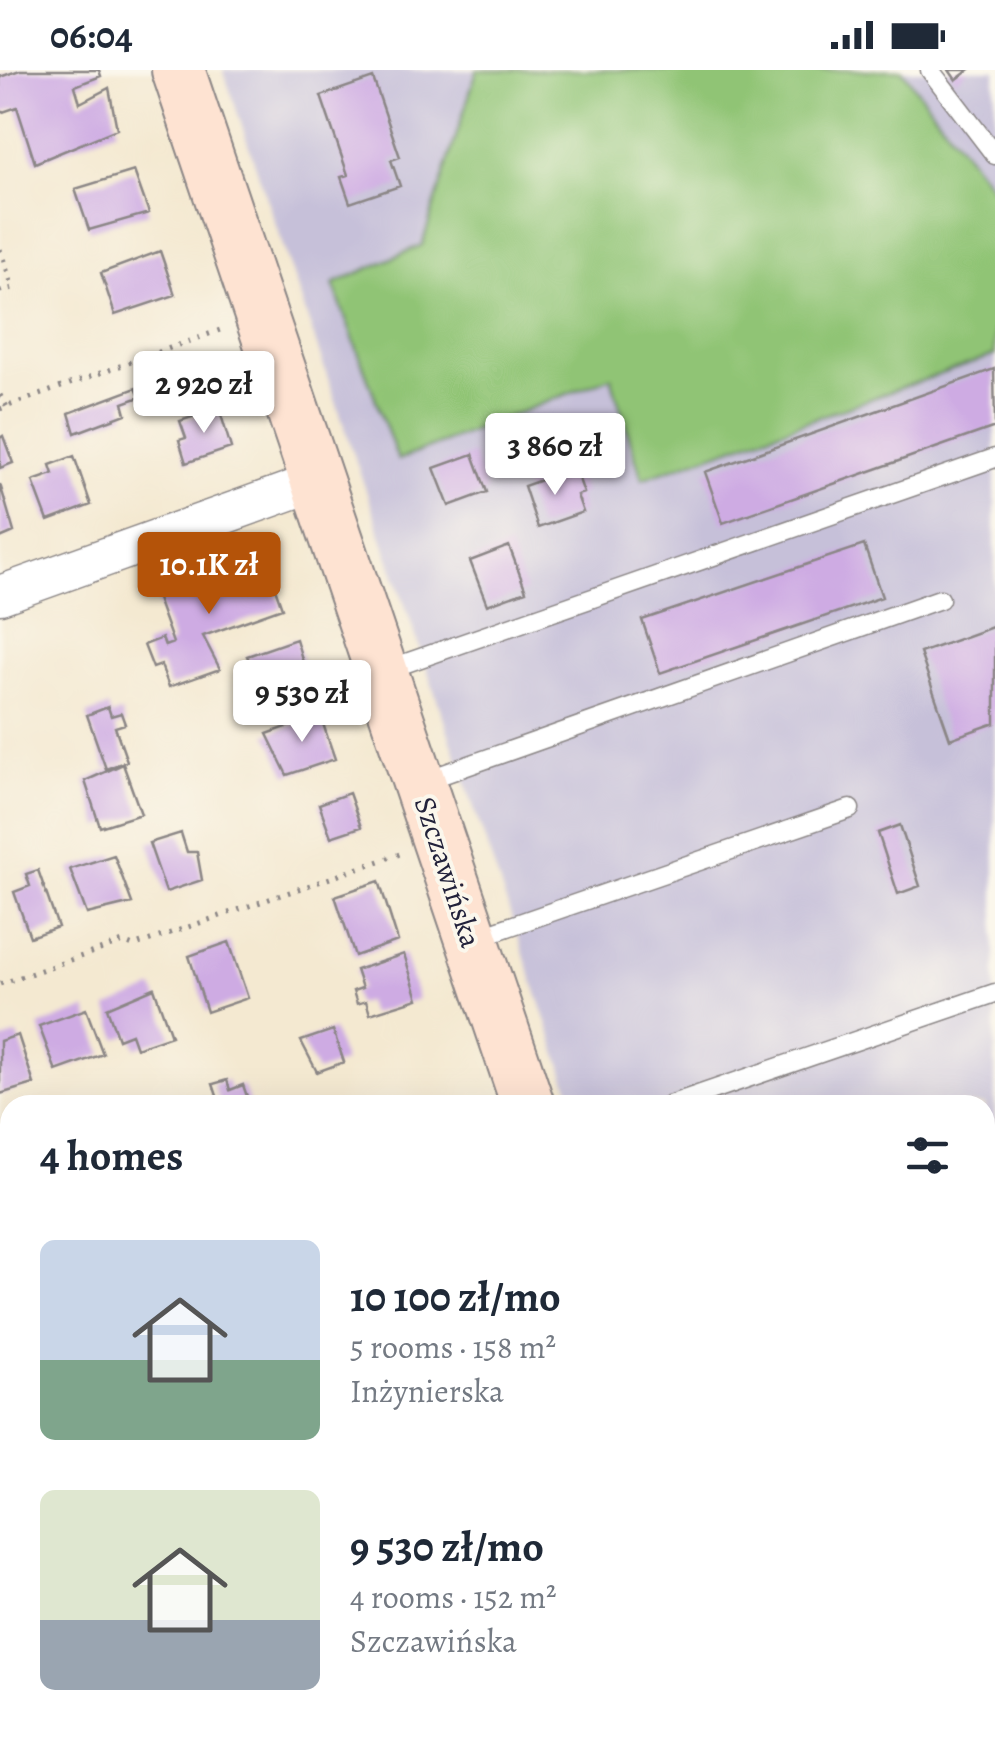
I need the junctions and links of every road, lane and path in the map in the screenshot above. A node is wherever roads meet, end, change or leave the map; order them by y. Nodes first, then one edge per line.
1 (178, 70) edge
2 (930, 70) edge
3 (995, 155) edge
4 (0, 248) edge
5 (0, 290) edge
6 (234, 325) dead end
7 (0, 394) edge
8 (3, 408) edge
9 (995, 458) edge
10 (315, 482) junction
11 (0, 595) edge
12 (940, 600) dead end
13 (380, 672) junction
14 (419, 783) junction
15 (850, 809) dead end
16 (408, 851) dead end
17 (471, 940) junction
18 (0, 984) edge
19 (995, 993) edge
20 (525, 1095) edge
21 (698, 1095) edge

1 - 10 street, Szczawińska
2 - 3 lane
4 - 5 path
6 - 8 path
7 - 8 path
9 - 13 lane
10 - 11 street
10 - 13 street, Szczawińska
12 - 14 lane
13 - 14 street, Szczawińska
14 - 17 street, Szczawińska
15 - 17 lane
16 - 18 path
17 - 20 street, Szczawińska
19 - 21 lane

